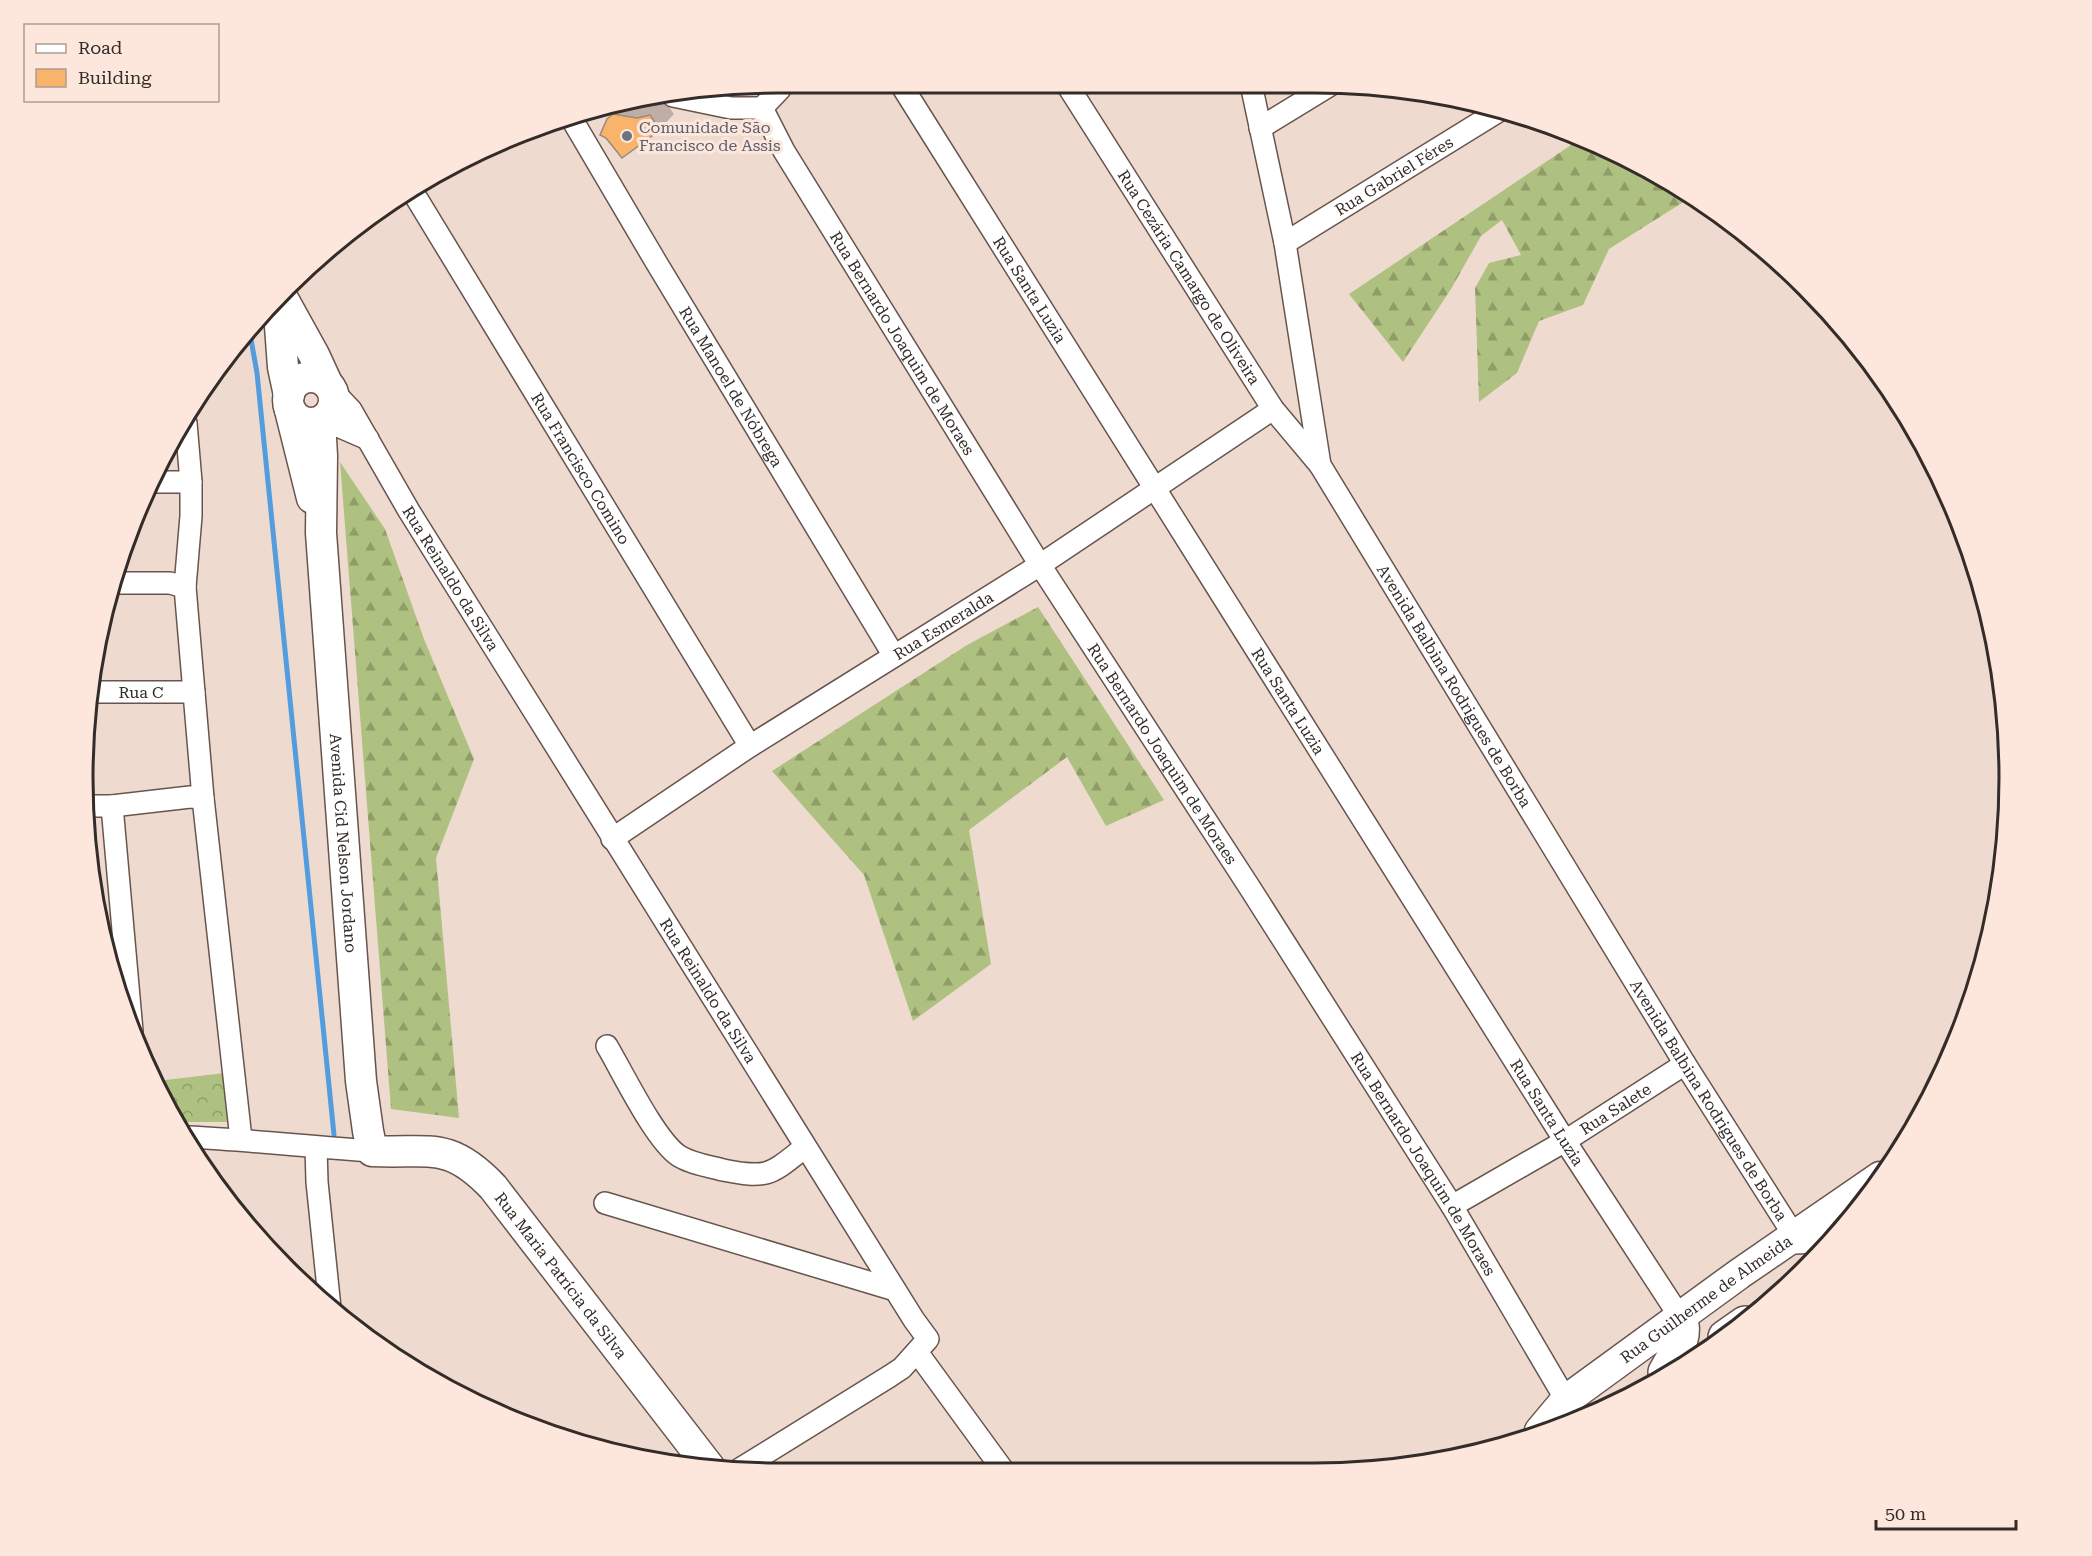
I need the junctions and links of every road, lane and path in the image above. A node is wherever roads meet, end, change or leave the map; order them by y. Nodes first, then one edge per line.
1 (776, 93) edge
2 (906, 93) edge
3 (1072, 93) edge
4 (1253, 93) edge
5 (1317, 93) edge
6 (688, 99) edge
7 (762, 108) junction
8 (1491, 116) edge
9 (575, 124) edge
10 (1260, 128) junction
11 (416, 197) edge
12 (1285, 243) junction
13 (284, 304) edge
14 (281, 308) edge
15 (330, 386) junction
16 (289, 402) junction
17 (1273, 409) junction
18 (322, 421) junction
19 (187, 432) edge
20 (368, 439) junction
21 (1320, 465) junction
22 (161, 482) edge
23 (191, 482) junction
24 (1156, 488) junction
25 (321, 532) junction
26 (1040, 565) junction
27 (121, 583) edge
28 (185, 587) junction
29 (894, 656) junction
30 (99, 692) edge
31 (194, 692) junction
32 (750, 746) junction
33 (203, 798) junction
34 (94, 806) edge
35 (112, 806) junction
36 (612, 839) junction
37 (129, 998) edge
38 (607, 1046) dead end
39 (1685, 1064) junction
40 (195, 1137) edge
41 (241, 1139) junction
42 (1565, 1141) junction
43 (316, 1147) junction
44 (805, 1148) junction
45 (372, 1151) junction
46 (1860, 1191) edge
47 (605, 1203) dead end
48 (1452, 1206) junction
49 (1825, 1234) edge
50 (1795, 1237) junction
51 (895, 1290) junction
52 (329, 1295) edge
53 (1680, 1317) junction
54 (917, 1352) junction
55 (1669, 1364) edge
56 (1566, 1400) junction
57 (1548, 1422) edge
58 (703, 1459) edge
59 (751, 1462) edge
60 (999, 1463) edge

1 - 7 street
2 - 24 street, Rua Santa Luzia
3 - 17 street, Rua Cezária Camargo de Oliveira
4 - 10 street, Avenida Balbina Rodrigues de Borba
5 - 10 street
6 - 7 street
7 - 26 street, Rua Bernardo Joaquim de Moraes
8 - 12 street, Rua Gabriel Féres
9 - 29 street, Rua Manoel de Nóbrega
10 - 12 street, Avenida Balbina Rodrigues de Borba
11 - 32 street, Rua Francisco Comino
12 - 21 street, Avenida Balbina Rodrigues de Borba
13 - 15 street, Avenida Cid Nelson Jordano
14 - 16 street, Avenida Cid Nelson Jordano
15 - 16 street
15 - 18 street
15 - 20 street, Rua Reinaldo da Silva
16 - 18 street
16 - 25 street, Avenida Cid Nelson Jordano
17 - 21 street, Rua Cezária Camargo de Oliveira
17 - 24 street, Rua Esmeralda
18 - 20 street
18 - 25 street, Avenida Cid Nelson Jordano
19 - 23 street
20 - 36 street, Rua Reinaldo da Silva
21 - 39 street, Avenida Balbina Rodrigues de Borba
22 - 23 street
23 - 28 street
24 - 26 street, Rua Esmeralda
24 - 42 street, Rua Santa Luzia
25 - 45 street, Avenida Cid Nelson Jordano
26 - 29 street, Rua Esmeralda
26 - 48 street, Rua Bernardo Joaquim de Moraes
27 - 28 street
28 - 31 street
29 - 32 street, Rua Esmeralda
30 - 31 street, Rua C
31 - 33 street
32 - 36 street, Rua Esmeralda
33 - 35 street
33 - 41 street
34 - 35 street
35 - 37 street
36 - 44 street, Rua Reinaldo da Silva
38 - 44 street
39 - 42 street, Rua Salete
39 - 50 street, Avenida Balbina Rodrigues de Borba
40 - 41 street
41 - 43 street
42 - 48 street, Rua Salete
42 - 53 street, Rua Santa Luzia
43 - 45 street
43 - 52 street
44 - 51 street, Rua Reinaldo da Silva
45 - 58 street, Rua Maria Patrícia da Silva
46 - 50 street, Rua Guilherme de Almeida
47 - 51 street
48 - 56 street, Rua Bernardo Joaquim de Moraes
49 - 50 highway
50 - 53 street, Rua Guilherme de Almeida
51 - 54 street, Rua Reinaldo da Silva
53 - 55 highway
53 - 56 street, Rua Guilherme de Almeida
54 - 59 street
54 - 60 street
56 - 57 street, Rua Guilherme de Almeida

